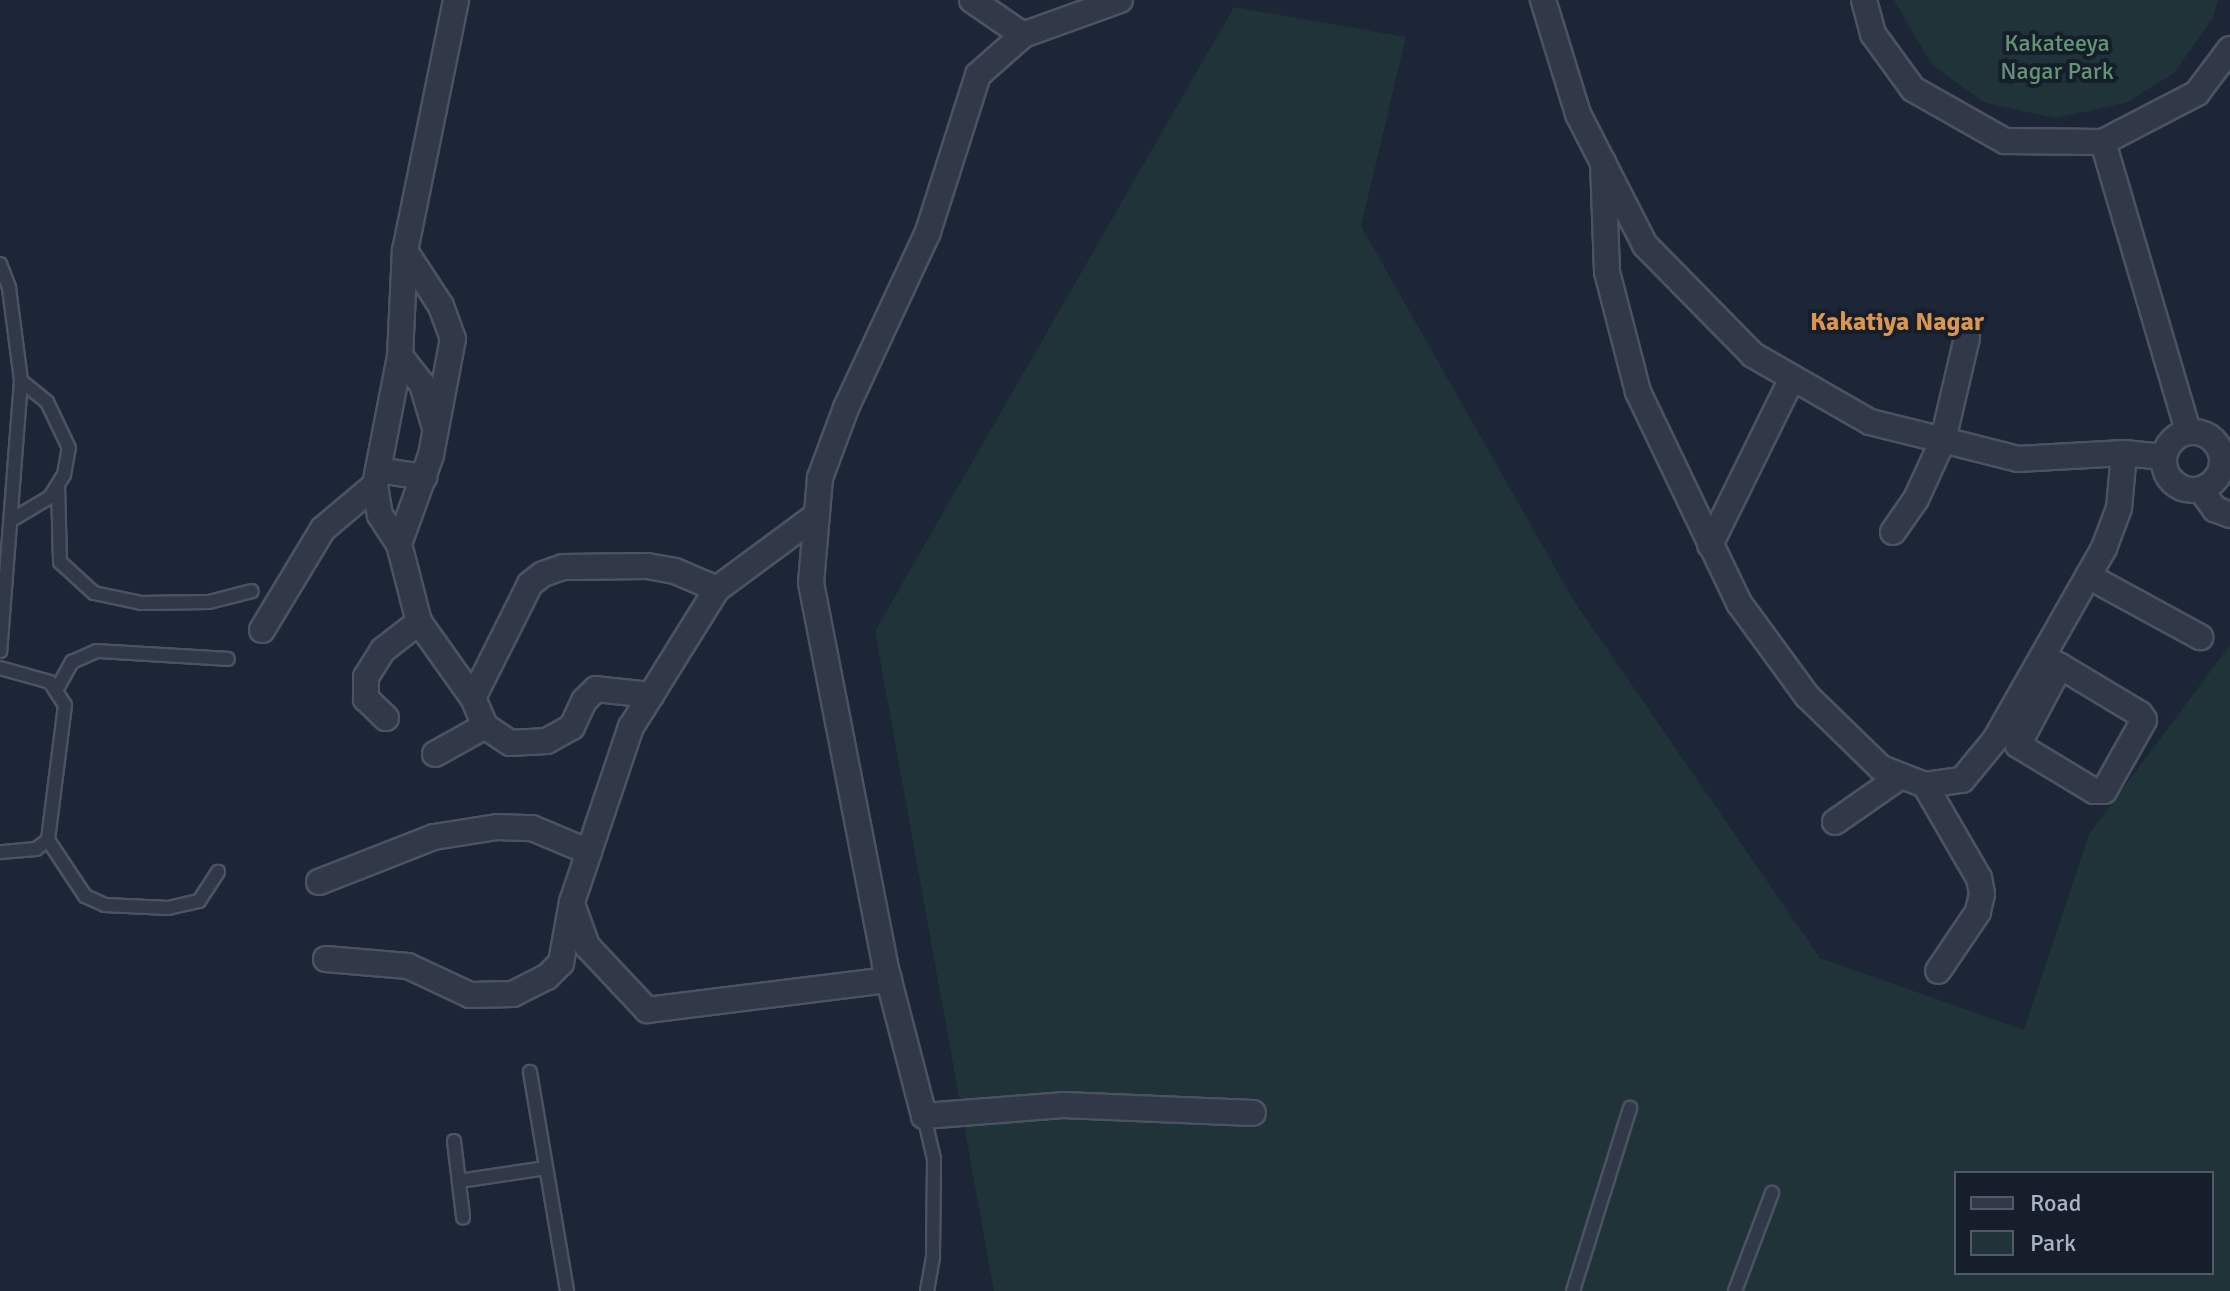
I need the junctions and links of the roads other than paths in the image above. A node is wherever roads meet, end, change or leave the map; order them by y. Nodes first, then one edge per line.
1 (456, 0) edge
2 (972, 0) edge
3 (1120, 0) edge
4 (1543, 0) edge
5 (1864, 0) edge
6 (1023, 35) junction
7 (2230, 49) edge
8 (2103, 142) junction
9 (1603, 162) junction
10 (405, 251) junction
11 (0, 264) edge
12 (1967, 338) dead end
13 (400, 356) junction
14 (1792, 378) junction
15 (21, 381) junction
16 (2188, 431) junction
17 (436, 432) junction
18 (1943, 440) junction
19 (2225, 444) edge
20 (2124, 453) junction
21 (2164, 457) junction
22 (424, 477) junction
23 (376, 478) junction
24 (58, 485) junction
25 (2201, 490) junction
26 (817, 515) junction
27 (2230, 515) edge
28 (13, 519) junction
29 (1893, 532) dead end
30 (399, 544) junction
31 (1710, 545) junction
32 (2088, 576) junction
33 (717, 589) junction
34 (252, 591) dead end
35 (419, 622) junction
36 (262, 630) dead end
37 (2200, 637) dead end
38 (0, 651) edge
39 (228, 659) dead end
40 (2051, 662) junction
41 (0, 668) edge
42 (58, 687) junction
43 (651, 695) junction
44 (473, 698) junction
45 (386, 718) dead end
46 (485, 726) junction
47 (435, 754) dead end
48 (1901, 776) junction
49 (1925, 785) junction
50 (1835, 822) dead end
51 (48, 840) junction
52 (0, 852) edge
53 (589, 852) junction
54 (218, 872) dead end
55 (319, 882) dead end
56 (572, 902) junction
57 (326, 959) dead end
58 (1938, 971) dead end
59 (889, 980) junction
60 (530, 1072) dead end
61 (1630, 1108) dead end
62 (1253, 1113) dead end
63 (924, 1116) junction
64 (454, 1141) dead end
65 (546, 1168) junction
66 (459, 1181) junction
67 (1772, 1193) dead end
68 (463, 1217) dead end
69 (567, 1291) edge
70 (927, 1291) edge
71 (1573, 1291) edge
72 (1735, 1291) edge

1 - 10 street
2 - 6 street
3 - 6 street
4 - 9 street
5 - 8 street
6 - 26 street
7 - 8 street
8 - 16 street
9 - 14 street
9 - 31 street
10 - 13 street
10 - 17 street
11 - 15 lane
12 - 18 street
13 - 17 street
13 - 23 street
14 - 18 street
14 - 31 street
15 - 24 lane
15 - 28 lane
16 - 19 street
16 - 21 street
17 - 22 street
18 - 20 street
18 - 29 street
19 - 25 street
20 - 21 street
20 - 32 street
21 - 25 street
22 - 23 street
22 - 30 street
23 - 30 street
23 - 36 street
24 - 28 lane
24 - 34 lane
25 - 27 street
26 - 33 street
26 - 59 street
28 - 38 lane
30 - 35 street
31 - 48 street
32 - 37 street
32 - 40 street
33 - 43 street
33 - 44 street
35 - 44 street
35 - 45 street
39 - 42 lane
40 - 40 street
40 - 49 street
41 - 42 lane
42 - 51 lane
43 - 46 street
43 - 53 street
44 - 46 street
46 - 47 street
48 - 49 street
48 - 50 street
49 - 58 street
51 - 52 lane
51 - 54 lane
53 - 55 street
53 - 56 street
56 - 57 street
56 - 59 street
59 - 63 street
60 - 65 lane
61 - 71 lane
62 - 63 street
63 - 70 lane
64 - 66 lane
65 - 66 lane
65 - 69 lane
66 - 68 lane
67 - 72 lane

